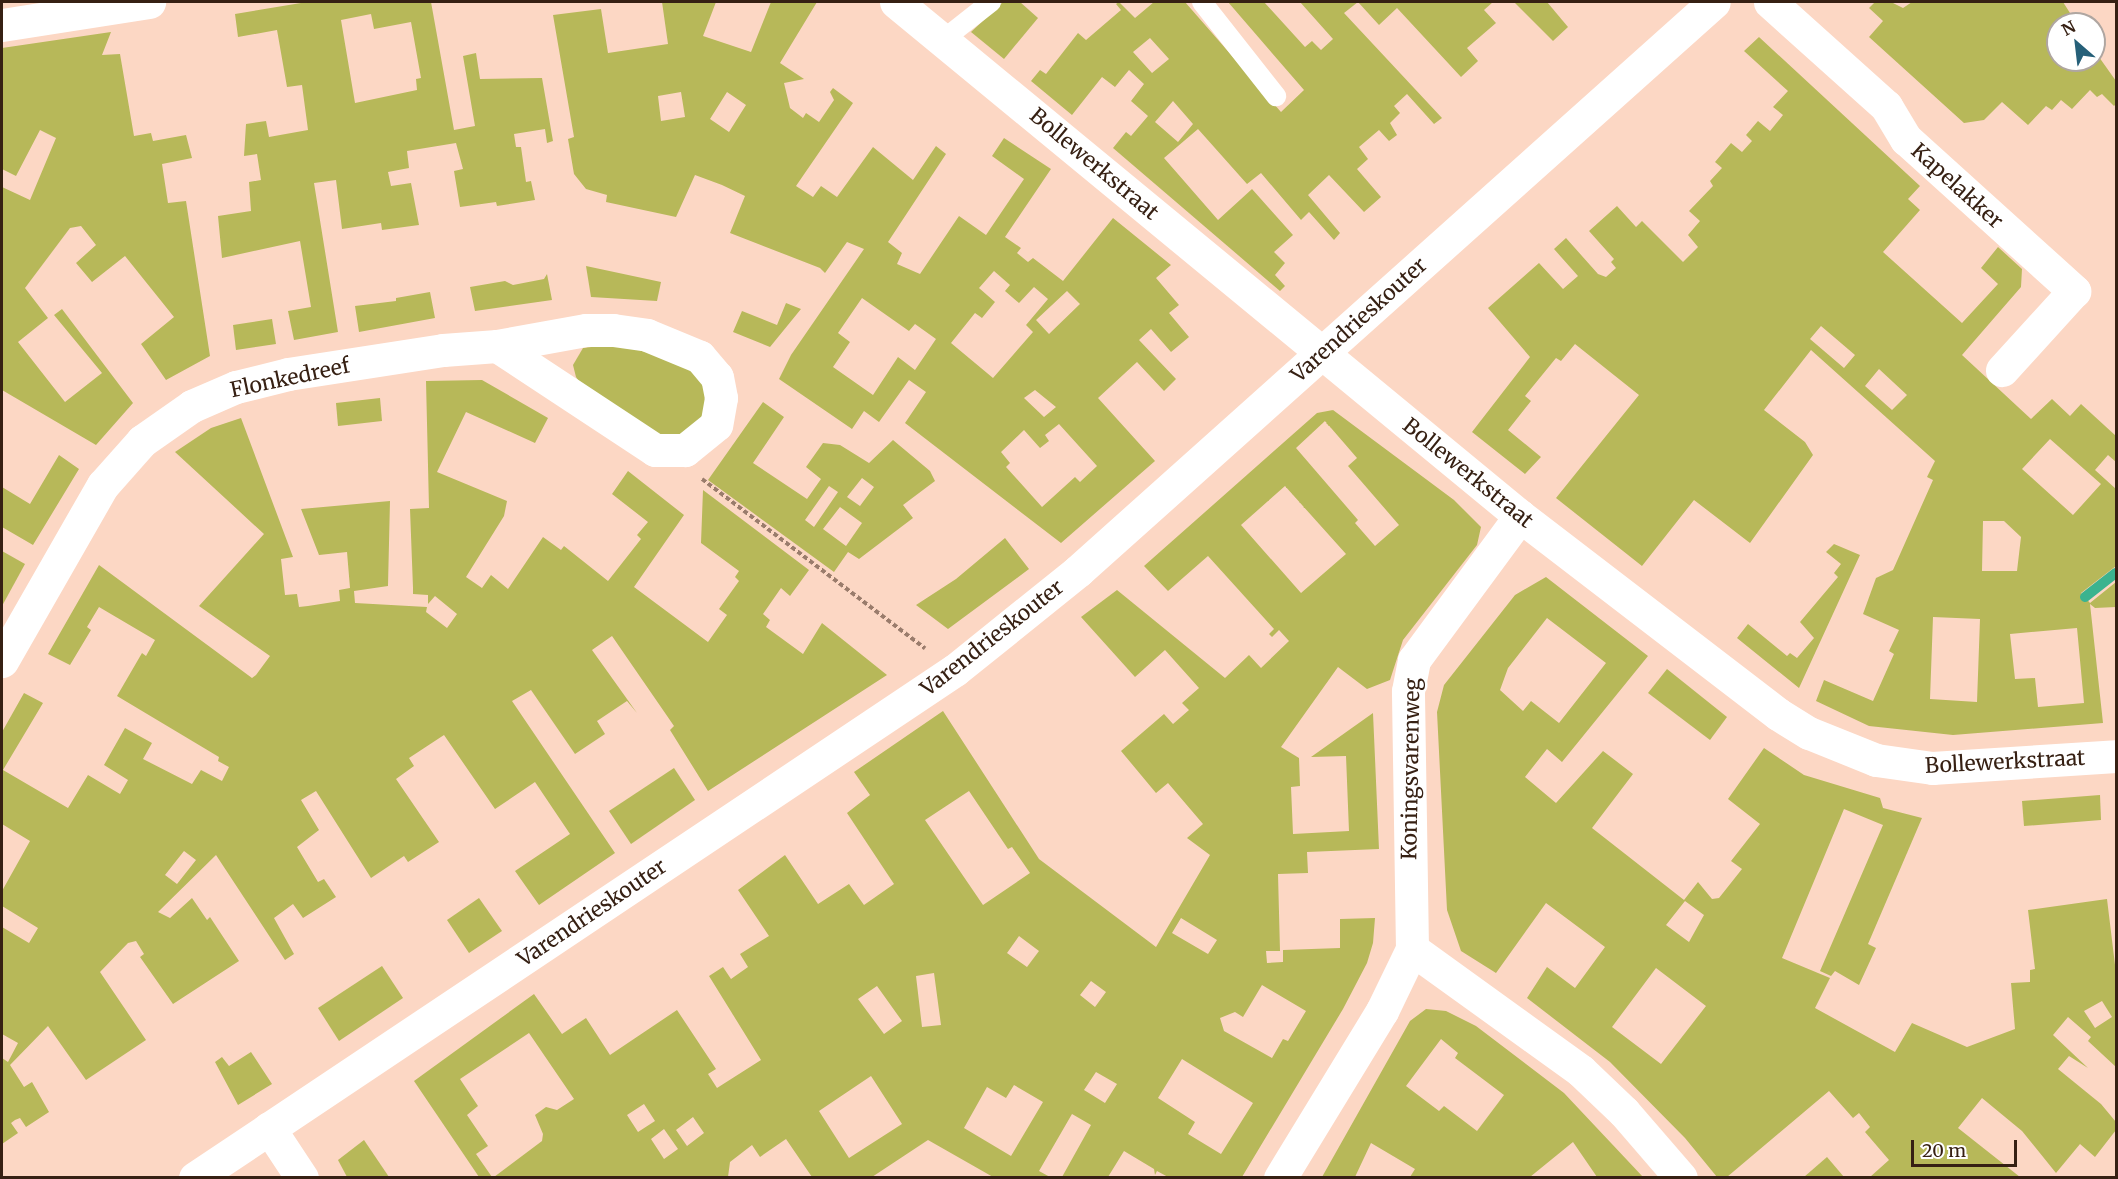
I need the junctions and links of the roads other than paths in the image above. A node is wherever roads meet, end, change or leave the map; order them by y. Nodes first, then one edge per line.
1 (149, 2) edge
2 (896, 2) edge
3 (991, 2) edge
4 (1202, 2) edge
5 (1714, 2) edge
6 (1770, 2) edge
7 (2, 25) edge
8 (944, 39) junction
9 (1276, 96) dead end
10 (497, 346) junction
11 (1323, 354) junction
12 (2002, 370) dead end
13 (1520, 516) junction
14 (2, 662) edge
15 (2116, 756) edge
16 (1412, 949) junction
17 (269, 1128) junction
18 (195, 1178) edge
19 (302, 1178) edge
20 (1281, 1178) edge
21 (1681, 1178) edge

1 - 7 street
2 - 8 street, Bollewerkstraat
3 - 8 lane
4 - 9 lane
5 - 11 street, Varendrieskouter
6 - 12 street, Kapelakker
8 - 11 street, Bollewerkstraat
10 - 10 street, Flonkedreef
10 - 14 street, Flonkedreef
11 - 13 street, Bollewerkstraat
11 - 17 street, Varendrieskouter
13 - 15 street, Bollewerkstraat
13 - 16 street, Koningsvarenweg
16 - 20 street, Koningsvarenweg
16 - 21 street
17 - 18 street, Varendrieskouter
17 - 19 street

